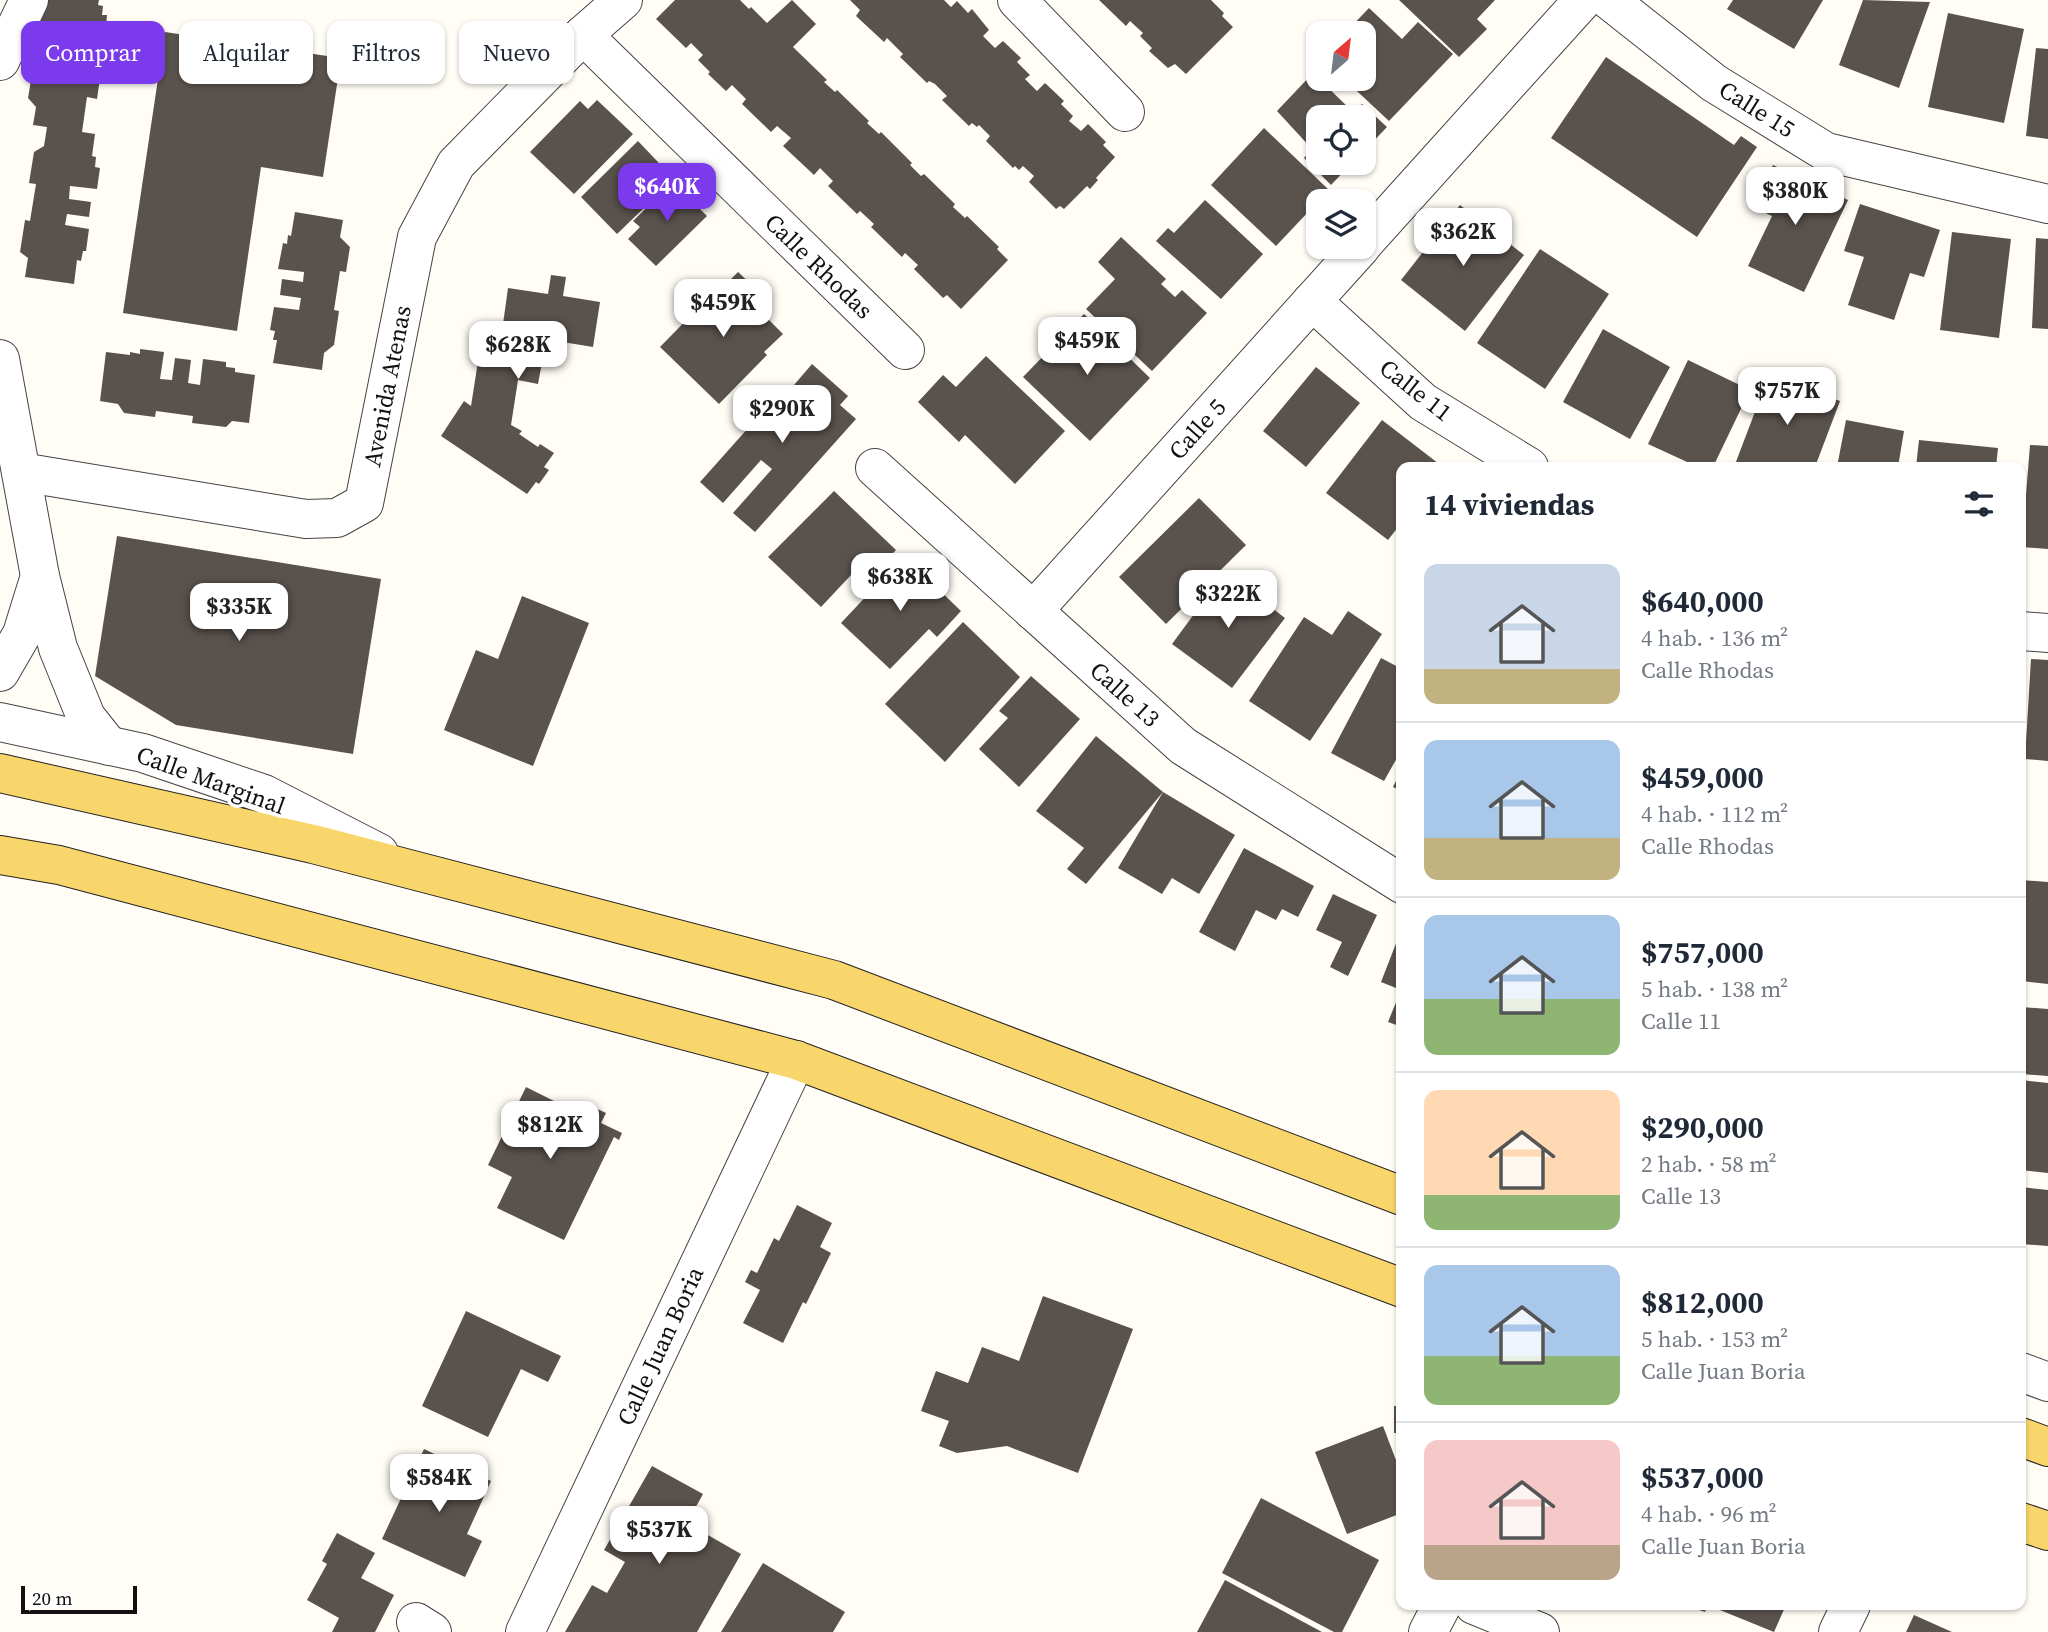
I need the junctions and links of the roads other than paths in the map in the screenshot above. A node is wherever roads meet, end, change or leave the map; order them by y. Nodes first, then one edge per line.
1 (29, 0) edge
2 (623, 0) edge
3 (1017, 0) edge
4 (1583, 0) edge
5 (1609, 0) edge
6 (583, 35) junction
7 (0, 61) edge
8 (1125, 112) dead end
9 (2048, 204) edge
10 (1376, 230) edge
11 (1350, 259) edge
12 (1312, 301) junction
13 (905, 350) dead end
14 (0, 359) edge
15 (1521, 462) edge
16 (874, 468) dead end
17 (21, 472) junction
18 (40, 576) junction
19 (1033, 611) junction
20 (2026, 631) edge
21 (2048, 633) edge
22 (0, 672) edge
23 (0, 722) edge
24 (110, 746) junction
25 (0, 773) edge
26 (0, 855) edge
27 (411, 870) junction
28 (1396, 880) edge
29 (796, 1060) junction
30 (1396, 1194) edge
31 (1396, 1286) edge
32 (2026, 1374) edge
33 (2048, 1382) edge
34 (2026, 1439) edge
35 (2048, 1447) edge
36 (2026, 1524) edge
37 (2048, 1531) edge
38 (1439, 1610) edge
39 (1486, 1610) edge
40 (1849, 1610) edge
41 (524, 1632) edge
42 (1428, 1632) edge
43 (1540, 1632) edge
44 (1838, 1632) edge

1 - 7 street
2 - 6 street, Avenida Atenas
3 - 8 street
4 - 10 street, Calle 5
5 - 9 street, Calle 15
6 - 13 street, Calle Rhodas
6 - 17 street, Avenida Atenas
11 - 12 street, Calle 5
12 - 15 street, Calle 11
12 - 19 street, Calle 5
14 - 17 street
16 - 19 street, Calle 13
17 - 18 street
18 - 22 street
18 - 24 street
19 - 28 street, Calle 13
20 - 21 street
23 - 24 street, Calle Marginal
24 - 27 street, Calle Marginal
25 - 27 main road
26 - 29 main road
27 - 30 main road
29 - 31 main road
29 - 41 street, Calle Juan Boria
32 - 33 street
34 - 35 main road
36 - 37 main road
38 - 42 street
39 - 43 street
40 - 44 street

